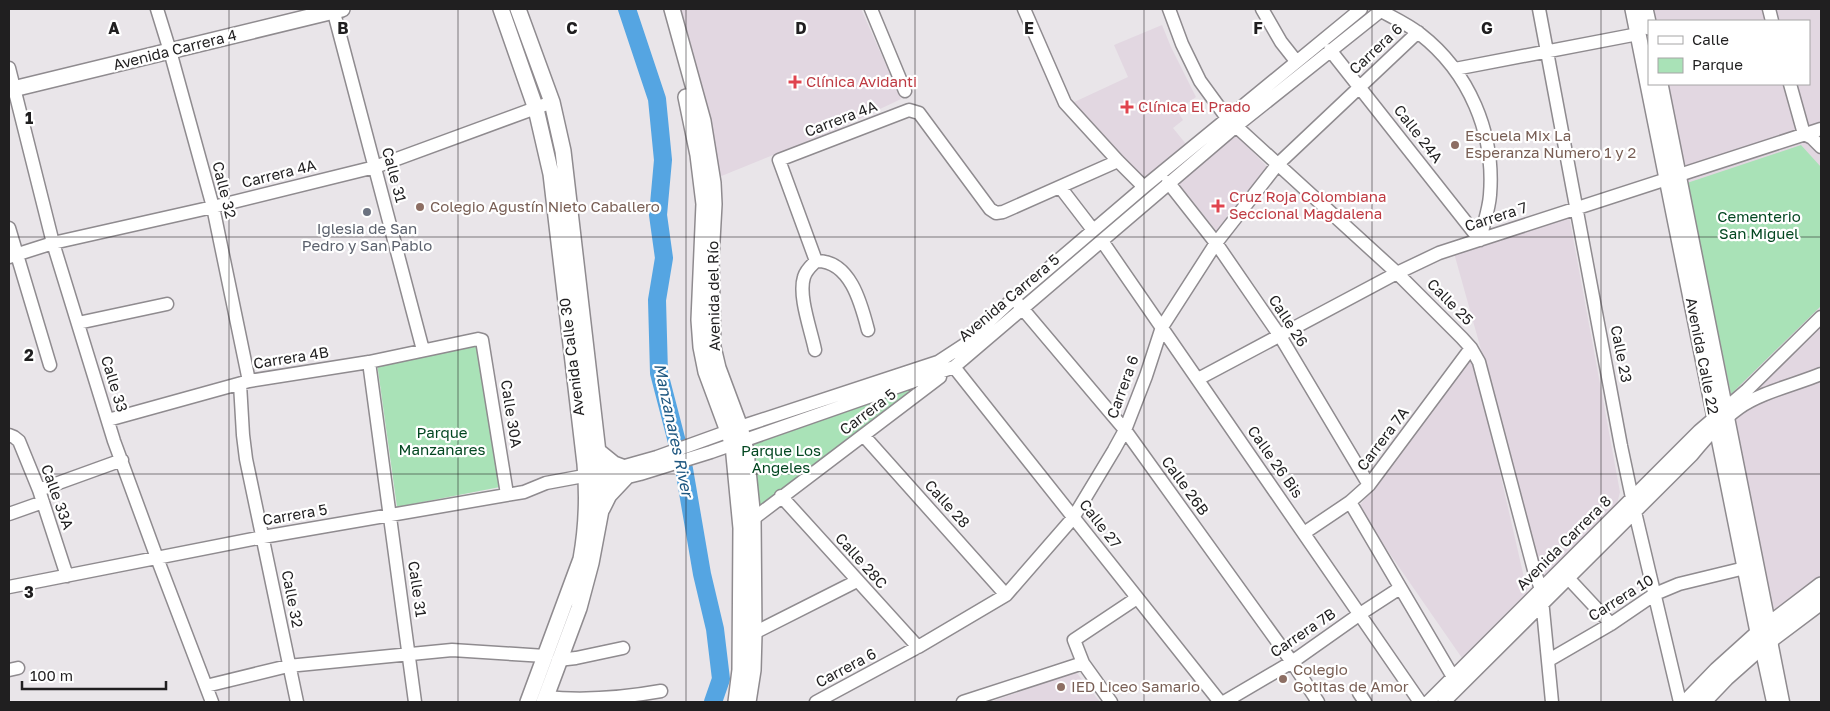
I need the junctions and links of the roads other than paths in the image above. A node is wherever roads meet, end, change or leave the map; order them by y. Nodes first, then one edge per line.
1 (157, 9) edge
2 (336, 9) edge
3 (501, 9) edge
4 (518, 9) edge
5 (663, 9) edge
6 (672, 9) edge
7 (871, 9) edge
8 (1024, 9) edge
9 (1168, 9) edge
10 (1262, 9) edge
11 (1539, 9) edge
12 (1633, 9) edge
13 (1645, 9) edge
14 (1382, 10) edge
15 (1364, 12) edge
16 (1643, 30) edge
17 (1418, 32) junction
18 (1330, 50) junction
19 (170, 51) junction
20 (1547, 51) junction
21 (1648, 55) edge
22 (1296, 61) junction
23 (9, 68) edge
24 (1455, 69) junction
25 (1654, 85) edge
26 (1660, 85) edge
27 (1790, 85) edge
28 (1360, 86) junction
29 (12, 90) edge
30 (906, 91) dead end
31 (552, 102) junction
32 (536, 109) junction
33 (1231, 123) junction
34 (1821, 129) edge
35 (1804, 134) junction
36 (1821, 147) edge
37 (1118, 161) junction
38 (1277, 165) junction
39 (375, 166) junction
40 (1673, 178) junction
41 (1168, 182) junction
42 (1060, 187) junction
43 (1144, 187) junction
44 (213, 207) junction
45 (1577, 209) junction
46 (9, 228) edge
47 (1092, 230) junction
48 (1102, 240) junction
49 (1480, 240) junction
50 (53, 243) junction
51 (1216, 243) junction
52 (13, 255) edge
53 (816, 261) junction
54 (1397, 273) junction
55 (1018, 302) junction
56 (167, 304) dead end
57 (1821, 317) edge
58 (78, 323) junction
59 (1162, 327) junction
60 (868, 330) dead end
61 (1280, 336) junction
62 (482, 340) joint
63 (1471, 348) junction
64 (423, 350) junction
65 (815, 350) dead end
66 (369, 362) junction
67 (50, 365) dead end
68 (954, 367) junction
69 (1821, 374) edge
70 (1198, 379) junction
71 (244, 383) junction
72 (1721, 418) junction
73 (108, 420) junction
74 (1125, 430) junction
75 (9, 436) edge
76 (737, 436) junction
77 (864, 436) junction
78 (598, 451) junction
79 (1692, 455) junction
80 (1723, 459) junction
81 (122, 460) junction
82 (623, 472) junction
83 (594, 480) junction
84 (1369, 484) junction
85 (39, 490) junction
86 (507, 494) junction
87 (781, 496) junction
88 (1632, 498) junction
89 (43, 502) junction
90 (1350, 502) junction
91 (601, 510) junction
92 (1635, 512) junction
93 (9, 514) edge
94 (391, 514) junction
95 (1073, 518) junction
96 (753, 519) junction
97 (1304, 533) junction
98 (263, 537) junction
99 (157, 558) junction
100 (1745, 568) junction
101 (67, 576) junction
102 (1569, 579) junction
103 (857, 581) junction
104 (1821, 585) edge
105 (9, 588) edge
106 (1400, 588) junction
107 (1540, 589) junction
108 (1655, 594) junction
109 (1006, 595) junction
110 (1137, 598) junction
111 (1762, 598) junction
112 (1821, 602) edge
113 (1542, 604) junction
114 (1791, 608) junction
115 (1360, 614) junction
116 (1611, 624) junction
117 (747, 636) junction
118 (1764, 636) junction
119 (918, 647) junction
120 (624, 648) dead end
121 (410, 655) junction
122 (552, 658) junction
123 (1549, 660) junction
124 (1292, 662) junction
125 (1083, 663) junction
126 (288, 666) junction
127 (1453, 677) junction
128 (206, 686) junction
129 (660, 691) dead end
130 (545, 700) edge
131 (212, 702) edge
132 (297, 702) edge
133 (415, 702) edge
134 (528, 702) edge
135 (736, 702) edge
136 (748, 702) edge
137 (816, 702) edge
138 (963, 702) edge
139 (1111, 702) edge
140 (1222, 702) edge
141 (1318, 702) edge
142 (1420, 702) edge
143 (1428, 702) edge
144 (1444, 702) edge
145 (1552, 702) edge
146 (1680, 702) edge
147 (1686, 702) edge
148 (1703, 702) edge
149 (1773, 702) edge
150 (1783, 702) edge

1 - 19 street, Calle 32
2 - 19 main road, Avenida Carrera 4
2 - 39 street, Calle 31
3 - 32 main road, Avenida Calle 30
4 - 31 main road, Avenida Calle 30
5 - 76 main road, Avenida del Río
6 - 76 main road, Avenida del Río
7 - 30 street
8 - 37 street
9 - 33 street, Calle 25
10 - 22 street
11 - 20 street, Calle 23
12 - 16 main road, Avenida Calle 22
13 - 16 main road, Avenida Calle 22
14 - 15 street, Avenida Carrera 5
14 - 17 street
15 - 18 street, Avenida Carrera 5
15 - 22 street, Avenida Carrera 5
16 - 20 street
16 - 21 main road, Avenida Calle 22
17 - 24 street
17 - 28 street, Carrera 6
18 - 28 street, Calle 24A
18 - 33 street, Avenida Carrera 5
19 - 29 main road, Avenida Carrera 4
19 - 44 street, Calle 32
20 - 24 street
20 - 45 street, Calle 23
22 - 33 street, Avenida Carrera 5
23 - 29 street, Calle 33
24 - 49 street
25 - 40 main road, Avenida Calle 22
26 - 40 main road, Avenida Calle 22
27 - 35 street
28 - 38 street, Carrera 6
28 - 49 street, Calle 24A
29 - 50 street, Calle 33
31 - 32 street, Carrera 4A
31 - 78 main road, Avenida Calle 30
32 - 39 street, Carrera 4A
32 - 83 main road, Avenida Calle 30
33 - 38 street, Calle 25
33 - 41 street, Avenida Carrera 5
33 - 43 street, Avenida Carrera 5
34 - 35 street, Carrera 7
35 - 36 street
35 - 40 street, Carrera 7
37 - 42 street
37 - 43 street
38 - 51 street, Carrera 6
38 - 54 street, Calle 25
39 - 44 street, Carrera 4A
39 - 64 street, Calle 31
40 - 45 street, Carrera 7
40 - 72 main road, Avenida Calle 22
41 - 48 street, Avenida Carrera 5
41 - 51 street, Calle 26
42 - 47 street
42 - 53 street, Carrera 4A
43 - 47 street, Avenida Carrera 5
44 - 50 street, Carrera 4A
44 - 71 street, Calle 32
45 - 49 street, Carrera 7
45 - 88 street, Calle 23
46 - 52 street
47 - 55 street, Avenida Carrera 5
48 - 55 street, Avenida Carrera 5
48 - 59 street, Calle 26 Bis
49 - 54 street, Carrera 7
50 - 52 street, Carrera 4A
50 - 58 street, Calle 33
51 - 59 street, Carrera 6
51 - 61 street, Calle 26
52 - 67 street
53 - 60 street
53 - 65 street
54 - 61 street, Carrera 7
54 - 63 street, Calle 25
55 - 68 street, Avenida Carrera 5
55 - 74 street, Calle 26B
55 - 76 street, Avenida Carrera 5
56 - 58 street
57 - 72 street
58 - 73 street, Calle 33
59 - 70 street, Calle 26 Bis
59 - 74 street, Carrera 6
61 - 70 street, Carrera 7
61 - 84 street, Calle 26
62 - 64 street, Carrera 4B
62 - 86 street, Calle 30A
63 - 84 street, Carrera 7A
63 - 107 street, Calle 25
64 - 66 street, Carrera 4B
66 - 71 street, Carrera 4B
66 - 94 street, Calle 31
68 - 76 street, Avenida Carrera 5
68 - 77 street, Carrera 5
68 - 95 street, Calle 27
69 - 72 street
70 - 97 street, Calle 26 Bis
71 - 73 street, Carrera 4B
71 - 98 street, Calle 32
72 - 79 street, Avenida Carrera 8
72 - 80 main road, Avenida Calle 22
72 - 88 street, Avenida Carrera 8
72 - 111 main road, Avenida Calle 22
73 - 81 street, Calle 33
74 - 95 street, Carrera 6
74 - 124 street, Calle 26B
75 - 85 street, Calle 33A
76 - 82 street, Avenida Carrera 5
76 - 96 main road, Avenida del Río
76 - 117 main road, Avenida del Río
77 - 87 street, Carrera 5
77 - 109 street, Calle 28
78 - 82 main road
78 - 83 main road, Avenida Calle 30
79 - 80 street
79 - 92 street, Avenida Carrera 8
80 - 100 main road, Avenida Calle 22
81 - 85 street
81 - 99 street, Calle 33
82 - 83 street, Avenida Carrera 5
82 - 91 main road
83 - 86 street, Carrera 5
83 - 91 main road, Avenida Calle 30
83 - 122 main road, Avenida Calle 30
84 - 90 street, Carrera 7A
85 - 89 street, Calle 33A
86 - 94 street, Carrera 5
87 - 96 street, Carrera 5
87 - 103 street, Calle 28C
88 - 92 street, Calle 23
88 - 107 street, Avenida Carrera 8
89 - 93 street
89 - 101 street, Calle 33A
90 - 97 street, Carrera 7A
90 - 106 street
91 - 122 main road, Avenida Calle 30
92 - 102 street, Avenida Carrera 8
92 - 108 street, Calle 23
94 - 98 street, Carrera 5
94 - 121 street, Calle 31
95 - 109 street, Carrera 6
95 - 110 street, Calle 27
96 - 117 main road, Avenida del Río
97 - 115 street, Calle 26 Bis
98 - 99 street, Carrera 5
98 - 126 street, Calle 32
99 - 101 street, Carrera 5
99 - 128 street, Calle 33
100 - 108 street, Carrera 10
100 - 118 main road, Avenida Calle 22
101 - 105 street, Carrera 5
102 - 113 street, Avenida Carrera 8
102 - 116 street
103 - 117 street
103 - 119 street, Calle 28C
104 - 114 main road
106 - 115 street, Carrera 7B
106 - 127 street
107 - 113 street, Calle 25
107 - 127 street, Avenida Carrera 8
108 - 116 street, Carrera 10
108 - 146 street, Calle 23
109 - 119 street, Carrera 6
110 - 125 street
110 - 140 street, Calle 27
111 - 114 main road
111 - 118 main road, Avenida Calle 22
112 - 118 main road
113 - 123 street, Calle 25
113 - 144 street, Avenida Carrera 8
114 - 118 main road
115 - 124 street, Carrera 7B
115 - 142 street, Calle 26 Bis
116 - 123 street, Carrera 10
117 - 135 main road, Avenida del Río
117 - 136 main road, Avenida del Río
118 - 147 main road
118 - 148 main road
118 - 149 street, Avenida Calle 22
118 - 150 street, Avenida Calle 22
119 - 137 street, Carrera 6
120 - 122 street
121 - 122 street
121 - 126 street
121 - 133 street, Calle 31
122 - 130 main road, Avenida Calle 30
122 - 134 main road, Avenida Calle 30
123 - 145 street, Calle 25
124 - 140 street, Carrera 7B
124 - 141 street, Calle 26B
125 - 138 street
125 - 139 street
126 - 128 street
126 - 132 street, Calle 32
127 - 143 street, Avenida Carrera 8
128 - 131 street, Calle 33
129 - 130 street

